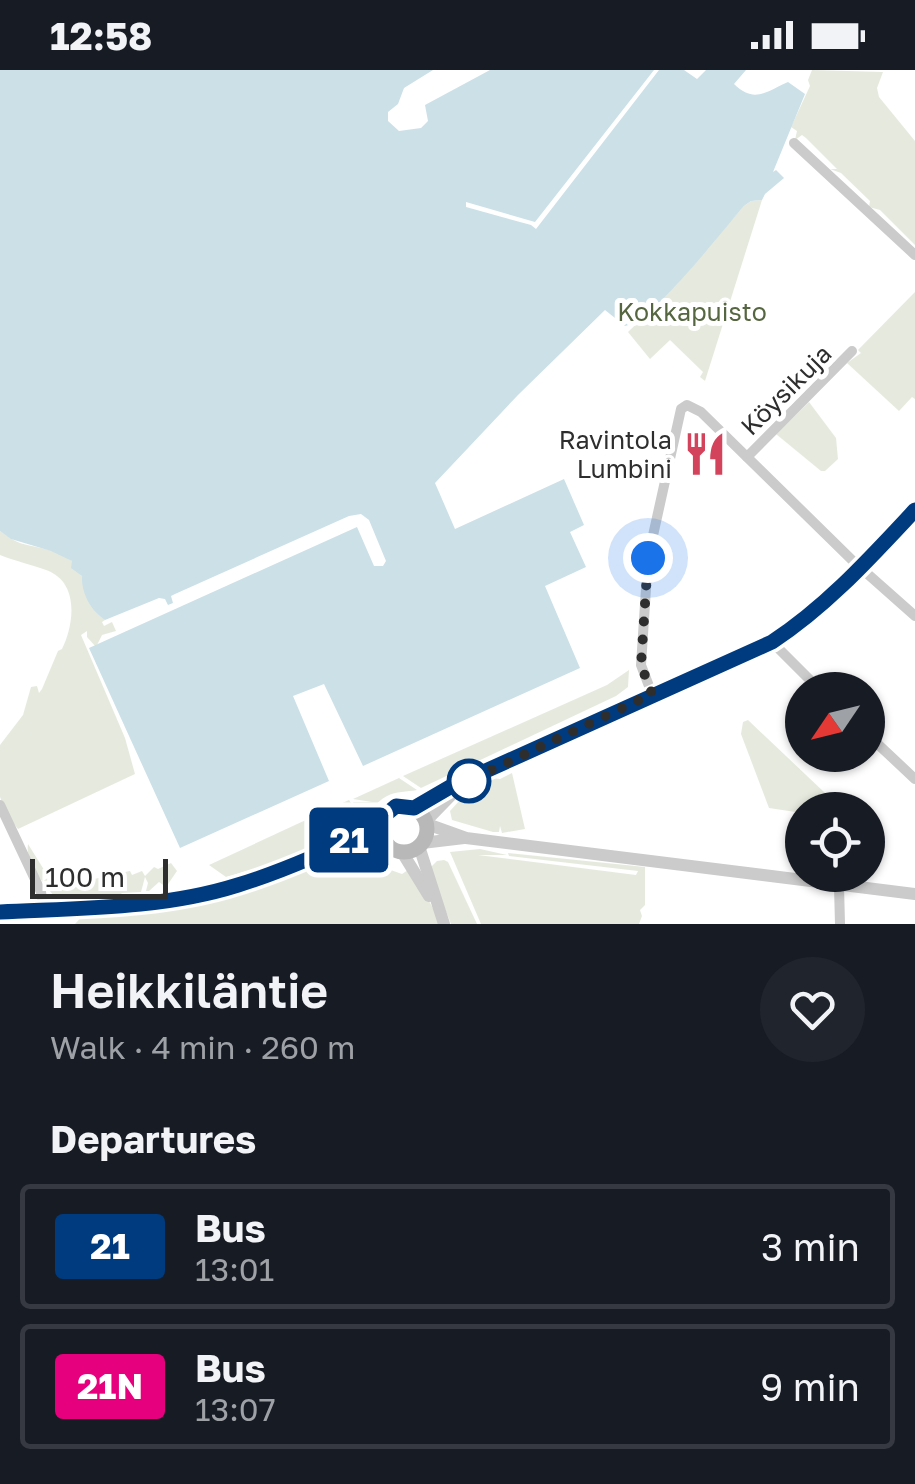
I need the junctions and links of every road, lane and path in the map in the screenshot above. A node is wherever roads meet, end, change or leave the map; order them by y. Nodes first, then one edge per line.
1 (794, 144) dead end
2 (915, 255) edge
3 (852, 351) dead end
4 (747, 457) junction
5 (915, 510) edge
6 (860, 568) junction
7 (915, 616) edge
8 (772, 642) junction
9 (802, 672) edge
10 (652, 694) junction
11 (885, 751) edge
12 (915, 780) edge
13 (464, 783) junction
14 (0, 805) edge
15 (414, 808) junction
16 (426, 823) junction
17 (380, 826) junction
18 (466, 838) junction
19 (420, 844) junction
20 (395, 849) junction
21 (325, 853) junction
22 (785, 878) edge
23 (885, 891) edge
24 (839, 892) edge
25 (915, 894) edge
26 (434, 902) junction
27 (44, 910) junction
28 (0, 912) edge
29 (70, 916) edge
30 (444, 924) edge
31 (840, 924) edge

1 - 2 street
3 - 4 street, Köysikuja
4 - 6 street
4 - 10 street
5 - 6 street
6 - 7 street
6 - 8 street
8 - 9 street
8 - 10 street
10 - 13 street
11 - 12 street
13 - 15 street
13 - 16 street
14 - 27 street
15 - 16 main road
15 - 17 main road
16 - 18 street
16 - 19 main road
17 - 20 main road
17 - 21 main road
18 - 19 street
18 - 22 street
19 - 20 main road
19 - 26 street
20 - 21 main road
20 - 26 street
21 - 29 main road
23 - 25 street
24 - 31 street
26 - 30 street
27 - 28 main road
27 - 29 main road

